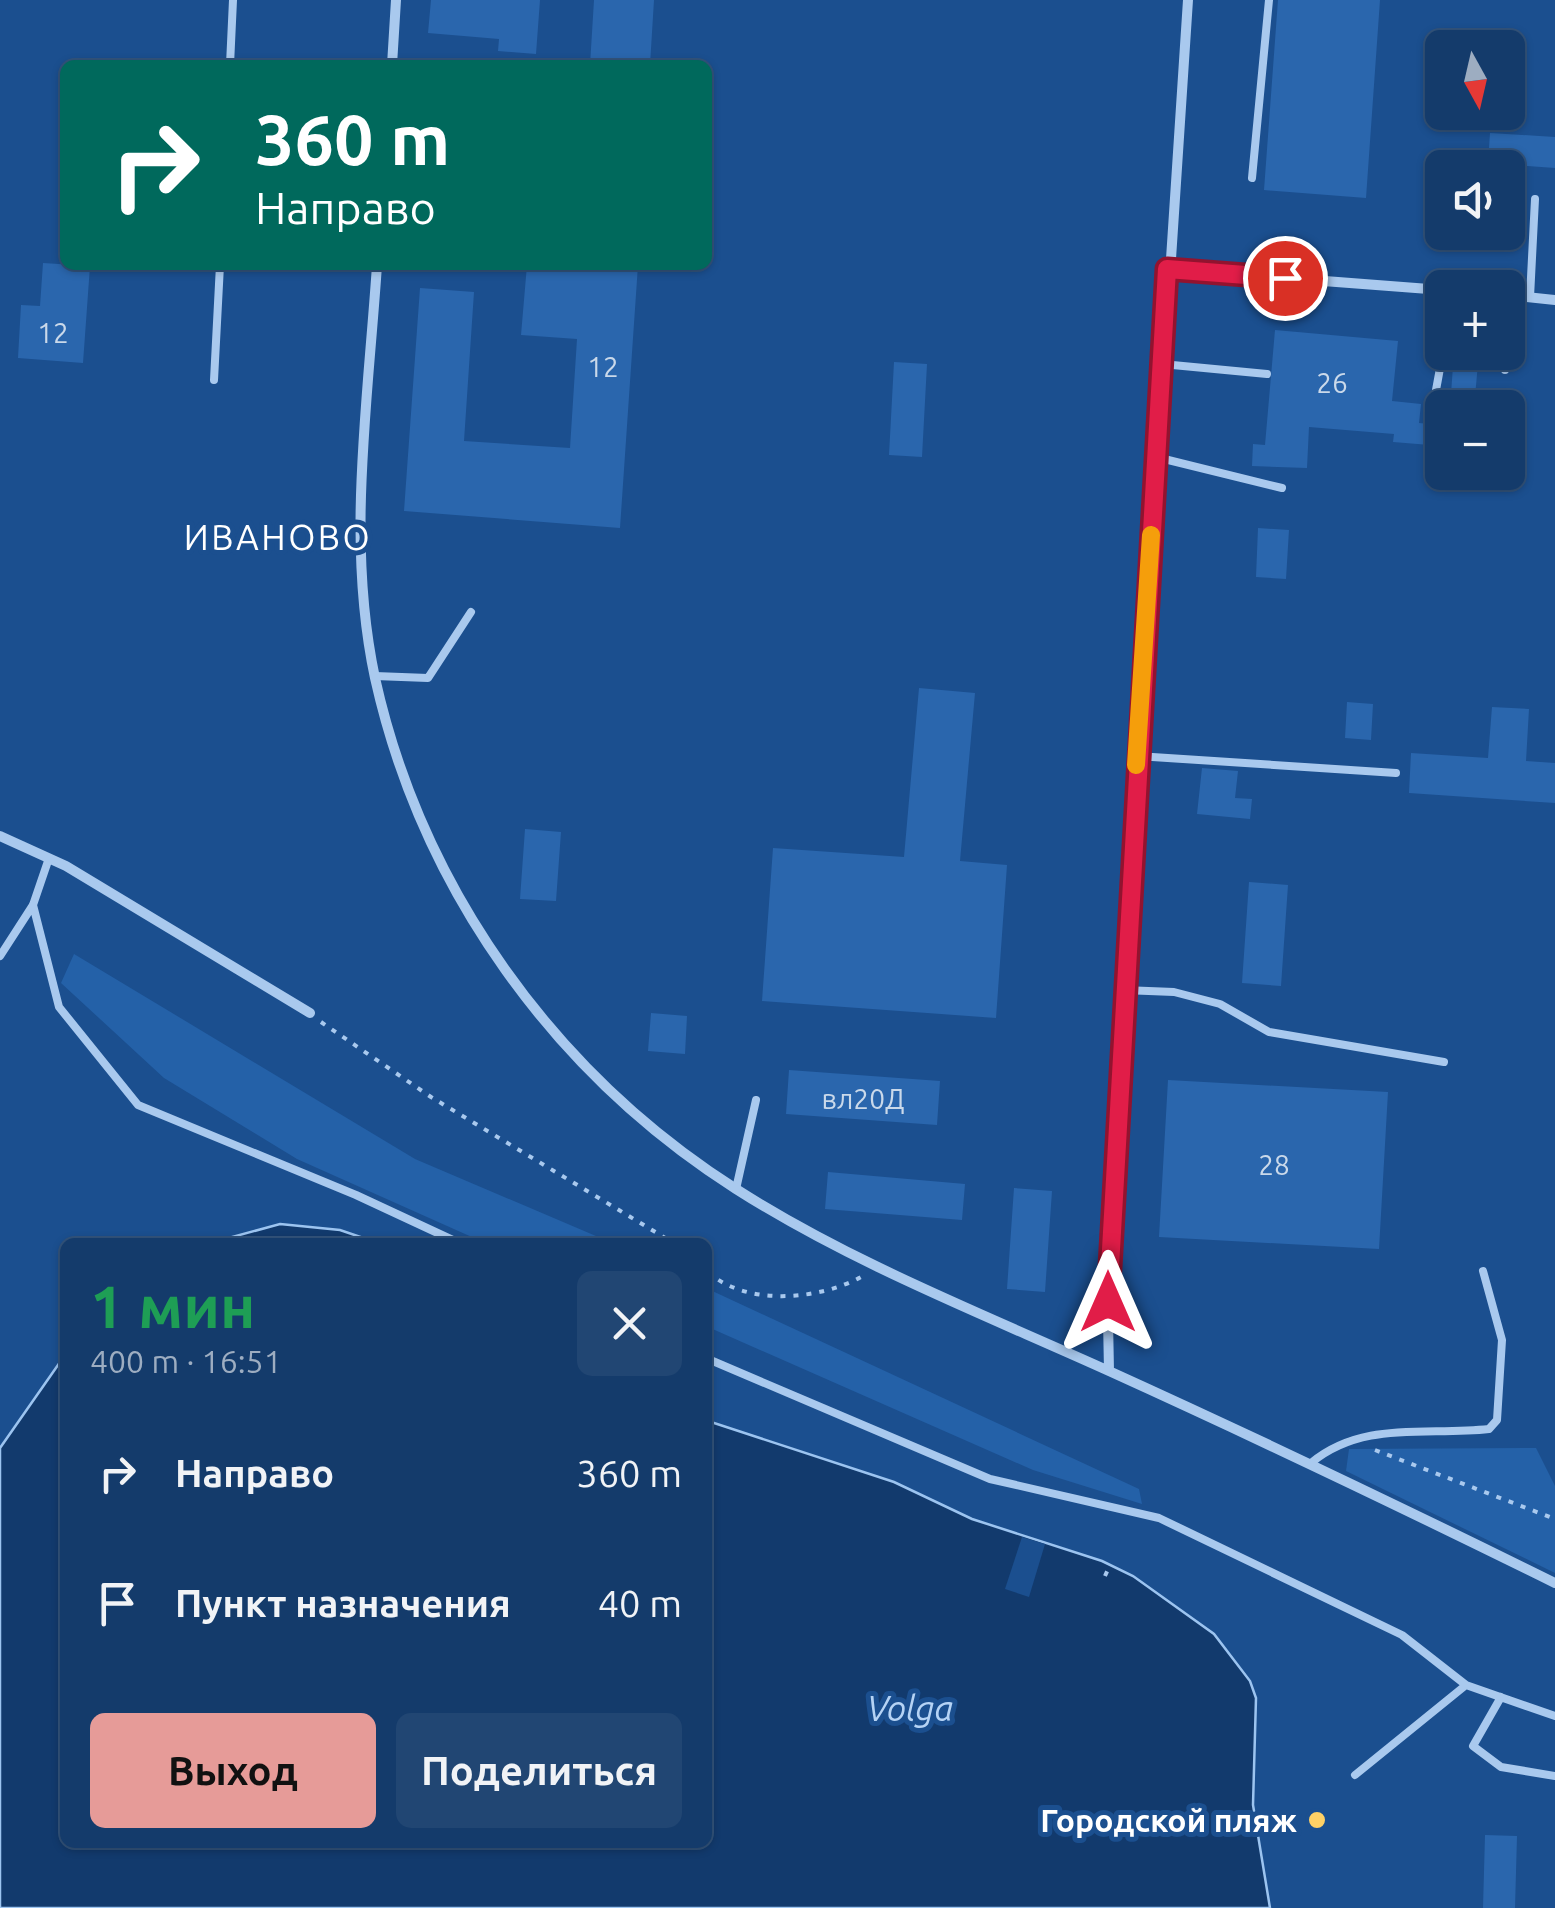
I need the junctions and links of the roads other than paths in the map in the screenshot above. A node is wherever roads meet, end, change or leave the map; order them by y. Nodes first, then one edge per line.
1 (233, 0) edge
2 (396, 0) edge
3 (1188, 0) edge
4 (1270, 0) edge
5 (230, 60) edge
6 (392, 60) edge
7 (1252, 178) dead end
8 (1535, 198) dead end
9 (1167, 269) junction
10 (220, 270) edge
11 (378, 270) edge
12 (1425, 289) edge
13 (1525, 297) edge
14 (1530, 297) junction
15 (1555, 300) edge
16 (1162, 364) junction
17 (1440, 370) edge
18 (1267, 374) dead end
19 (214, 380) dead end
20 (1436, 390) dead end
21 (1156, 456) junction
22 (1282, 488) dead end
23 (471, 612) dead end
24 (375, 676) junction
25 (1137, 756) junction
26 (1396, 773) dead end
27 (0, 836) edge
28 (48, 861) junction
29 (33, 905) junction
30 (0, 956) edge
31 (1122, 990) junction
32 (310, 1013) road end
33 (1444, 1062) dead end
34 (756, 1100) dead end
35 (736, 1189) junction
36 (448, 1238) edge
37 (1482, 1272) dead end
38 (712, 1360) edge
39 (1109, 1371) junction
40 (1311, 1463) junction
41 (1555, 1582) edge
42 (1466, 1685) junction
43 (1501, 1696) junction
44 (1555, 1716) edge
45 (1355, 1775) dead end
46 (1555, 1776) edge

1 - 5 lane
2 - 6 street
3 - 9 street
4 - 7 lane
8 - 14 lane
9 - 12 street
9 - 16 street
10 - 19 lane
11 - 24 street
13 - 14 street
14 - 15 street
16 - 18 lane
16 - 21 street
17 - 20 lane
21 - 22 lane
21 - 25 street
23 - 24 lane
24 - 35 street
25 - 26 lane
25 - 31 street
27 - 28 street
28 - 29 lane
28 - 32 street
29 - 30 lane
29 - 36 lane
31 - 33 lane
31 - 39 street
34 - 35 lane
35 - 39 street
37 - 40 lane
38 - 42 lane
39 - 40 street
40 - 41 street
42 - 43 lane
42 - 45 lane
43 - 44 lane
43 - 46 lane

